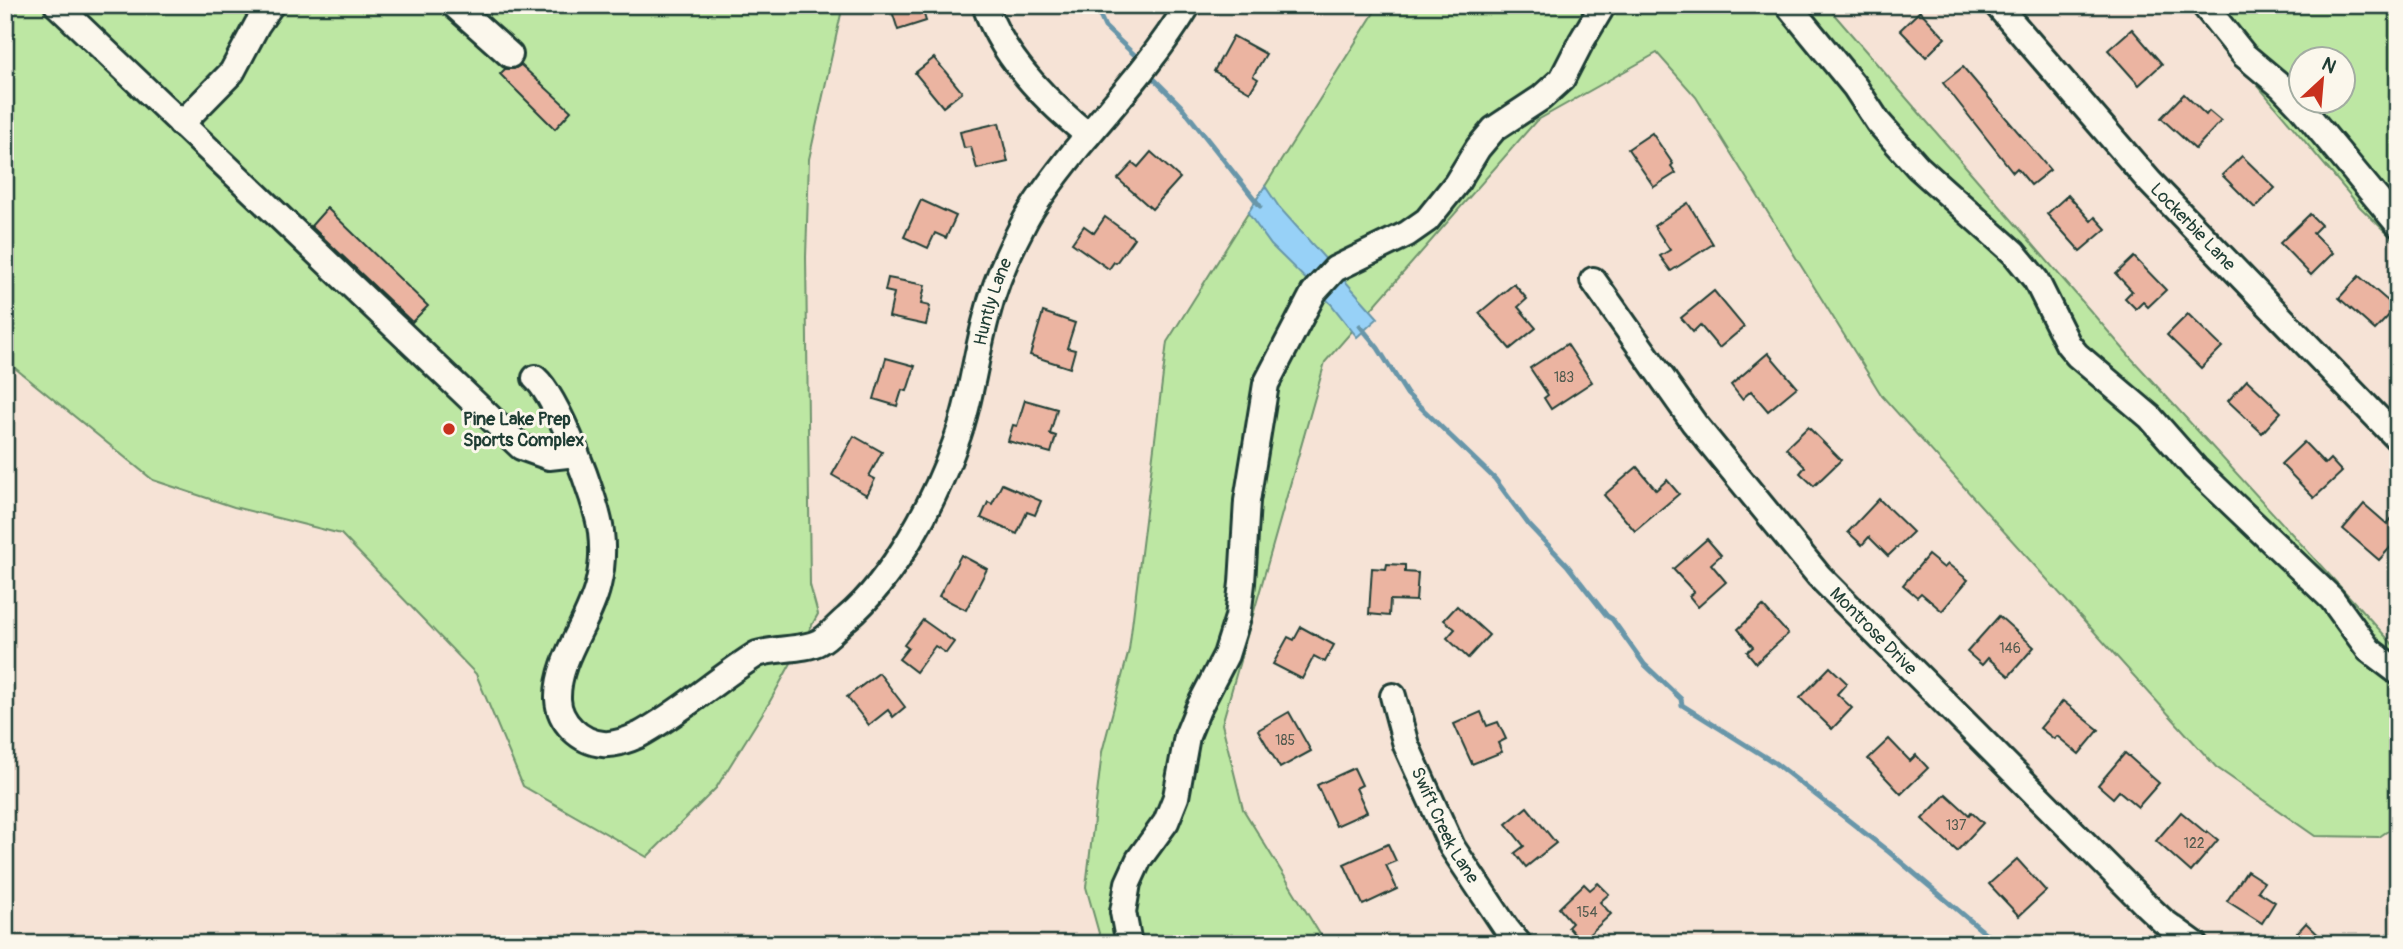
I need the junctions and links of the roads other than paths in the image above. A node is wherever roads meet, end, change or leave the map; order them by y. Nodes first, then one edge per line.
1 (57, 5) edge
2 (271, 5) edge
3 (454, 5) edge
4 (985, 5) edge
5 (1188, 5) edge
6 (1603, 5) edge
7 (1788, 5) edge
8 (1997, 5) edge
9 (2204, 5) edge
10 (510, 55) dead end
11 (181, 124) junction
12 (1088, 135) junction
13 (2398, 224) edge
14 (1592, 280) dead end
15 (535, 378) dead end
16 (2398, 439) edge
17 (576, 454) junction
18 (2398, 672) edge
19 (1393, 696) dead end
20 (1129, 944) edge
21 (1519, 944) edge
22 (2195, 944) edge

1 - 11 street
2 - 11 street
3 - 10 street
4 - 12 street
5 - 12 street, Huntly Lane
6 - 20 street
7 - 18 street
8 - 16 street, Lockerbie Lane
9 - 13 street
11 - 17 street
12 - 17 street, Huntly Lane
14 - 22 street, Montrose Drive
15 - 17 street, Huntly Lane
19 - 21 street, Swift Creek Lane

